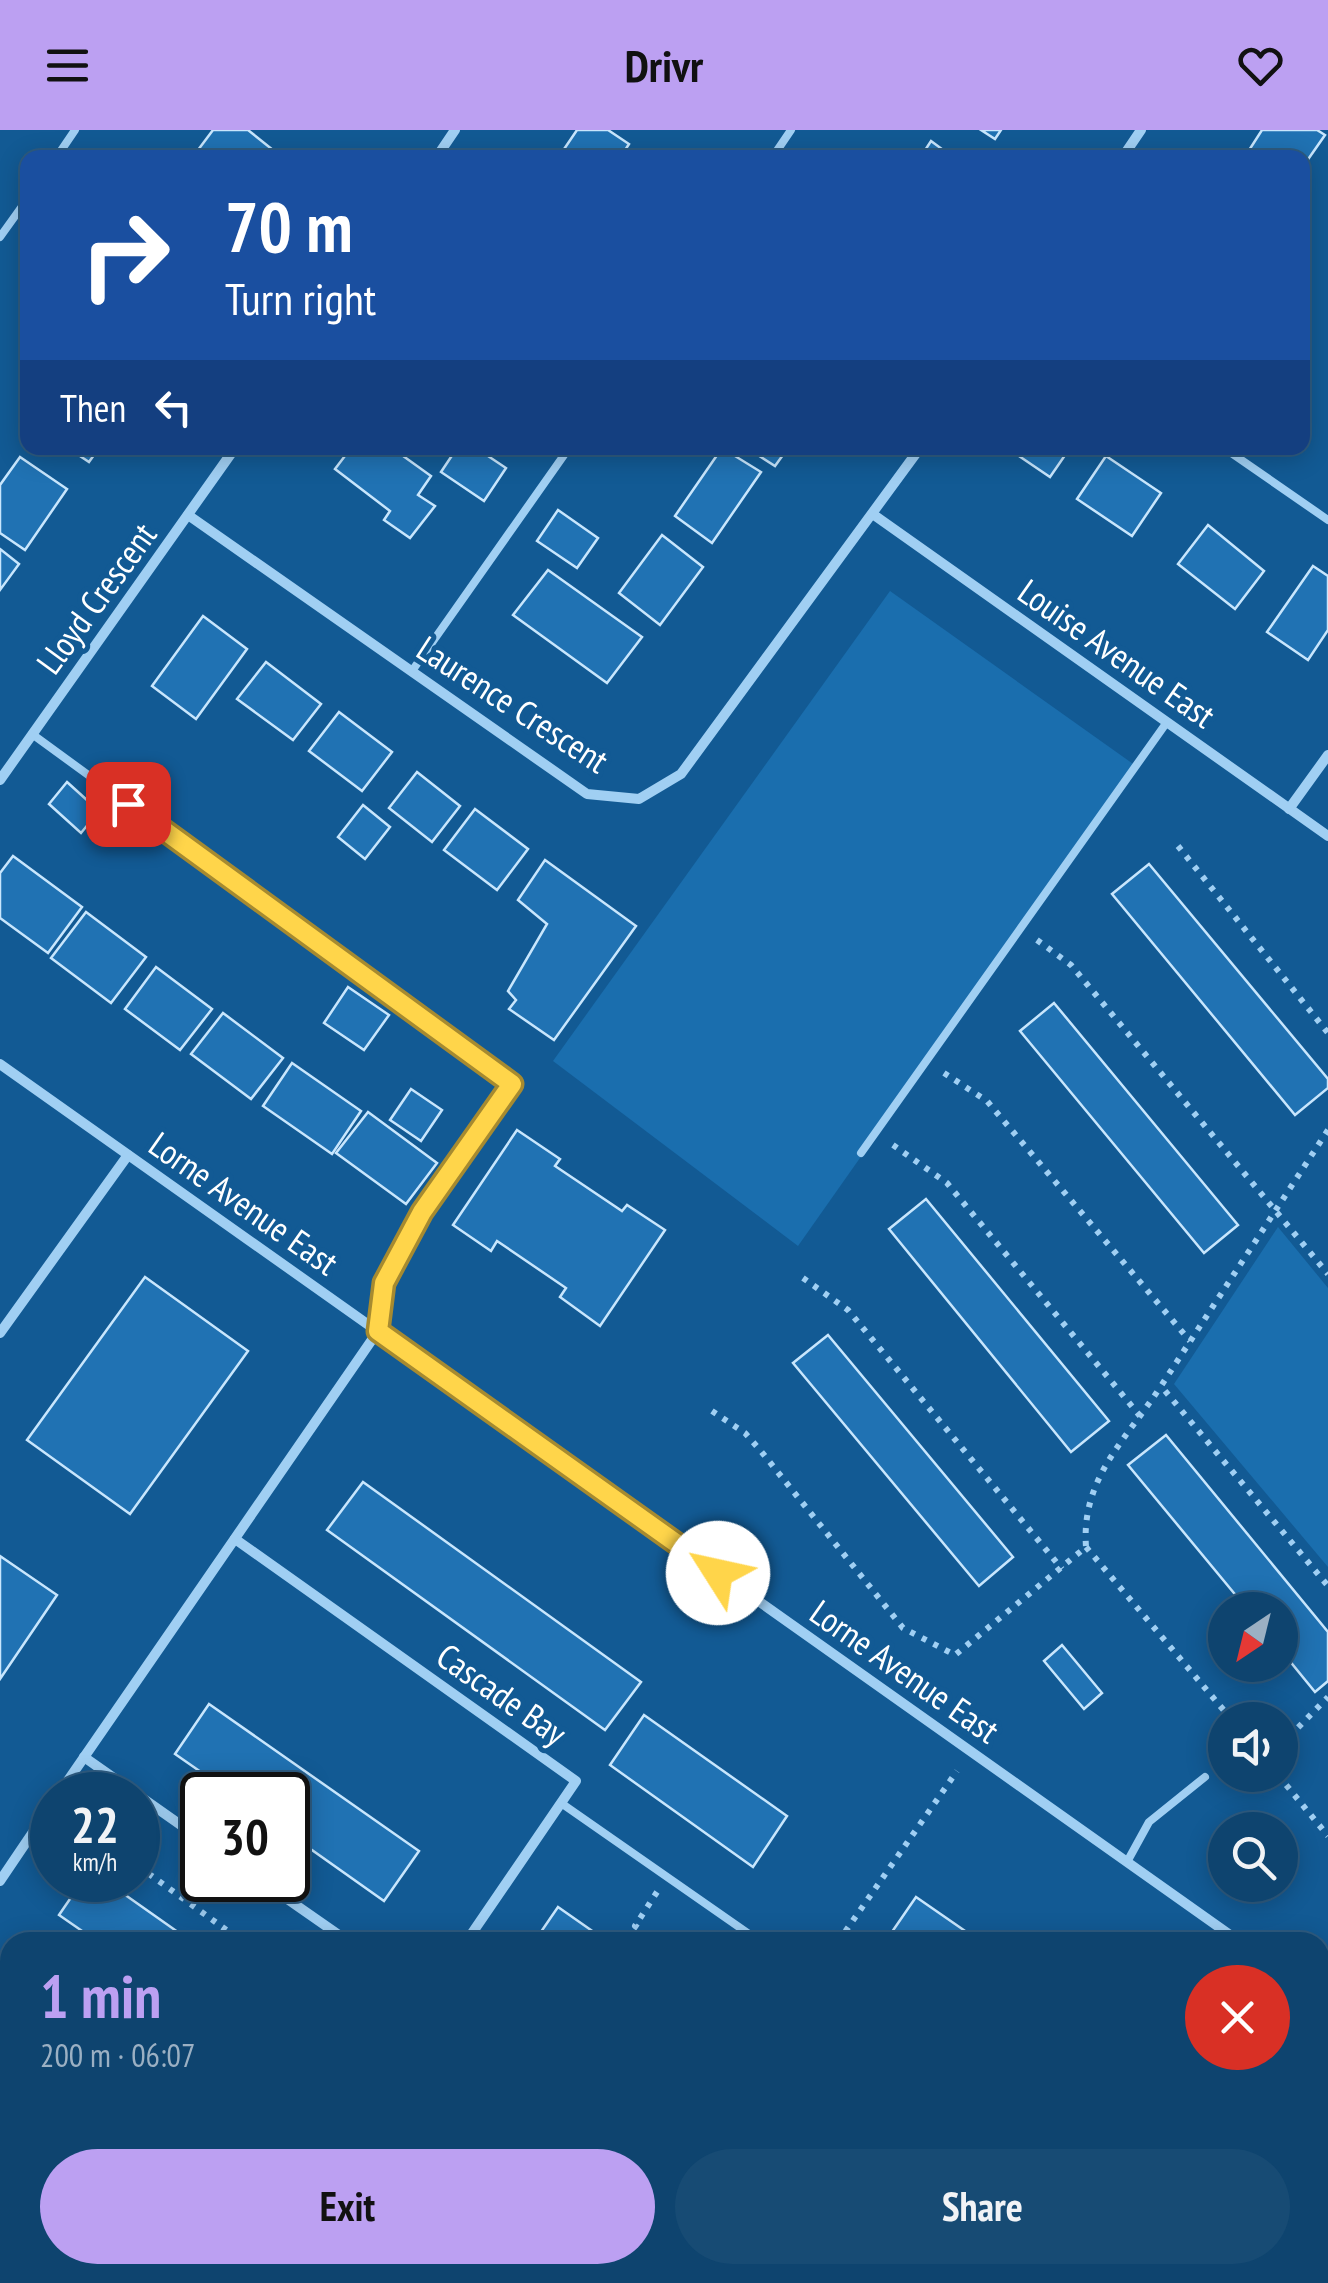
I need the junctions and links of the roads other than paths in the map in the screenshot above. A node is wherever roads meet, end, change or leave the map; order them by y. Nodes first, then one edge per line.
1 (20, 209) edge
2 (0, 237) edge
3 (231, 455) edge
4 (564, 455) edge
5 (915, 455) edge
6 (1234, 455) edge
7 (874, 515) junction
8 (188, 516) junction
9 (1328, 520) edge
10 (412, 671) junction
11 (1167, 722) junction
12 (32, 734) junction
13 (1328, 755) edge
14 (0, 780) edge
15 (1290, 808) junction
16 (1328, 836) edge
17 (0, 1064) edge
18 (860, 1153) dead end
19 (128, 1155) junction
20 (378, 1331) junction
21 (0, 1333) edge
22 (235, 1538) junction
23 (84, 1757) junction
24 (74, 1772) edge
25 (1205, 1777) dead end
26 (562, 1803) junction
27 (180, 1825) edge
28 (30, 1837) edge
29 (1126, 1862) junction
30 (0, 1881) edge
31 (291, 1902) edge
32 (334, 1932) edge
33 (473, 1932) edge
34 (746, 1932) edge
35 (1226, 1932) edge

1 - 2 lane
3 - 8 street, Lloyd Crescent
4 - 10 lane
5 - 7 street, Laurence Crescent
6 - 9 lane
7 - 10 street, Laurence Crescent
7 - 11 street, Louise Avenue East
8 - 10 street, Laurence Crescent
8 - 12 street, Lloyd Crescent
11 - 15 street, Louise Avenue East
11 - 18 lane
12 - 14 street, Lloyd Crescent
12 - 20 lane
13 - 15 street
15 - 16 street, Louise Avenue East
17 - 19 street, Lorne Avenue East
19 - 20 street, Lorne Avenue East
19 - 21 street
20 - 22 street
20 - 29 street, Lorne Avenue East
22 - 23 street
22 - 26 street, Cascade Bay
23 - 24 street
23 - 27 street
25 - 29 lane
26 - 33 street, Cascade Bay
26 - 34 lane
28 - 30 street
29 - 35 street, Lorne Avenue East
31 - 32 street

